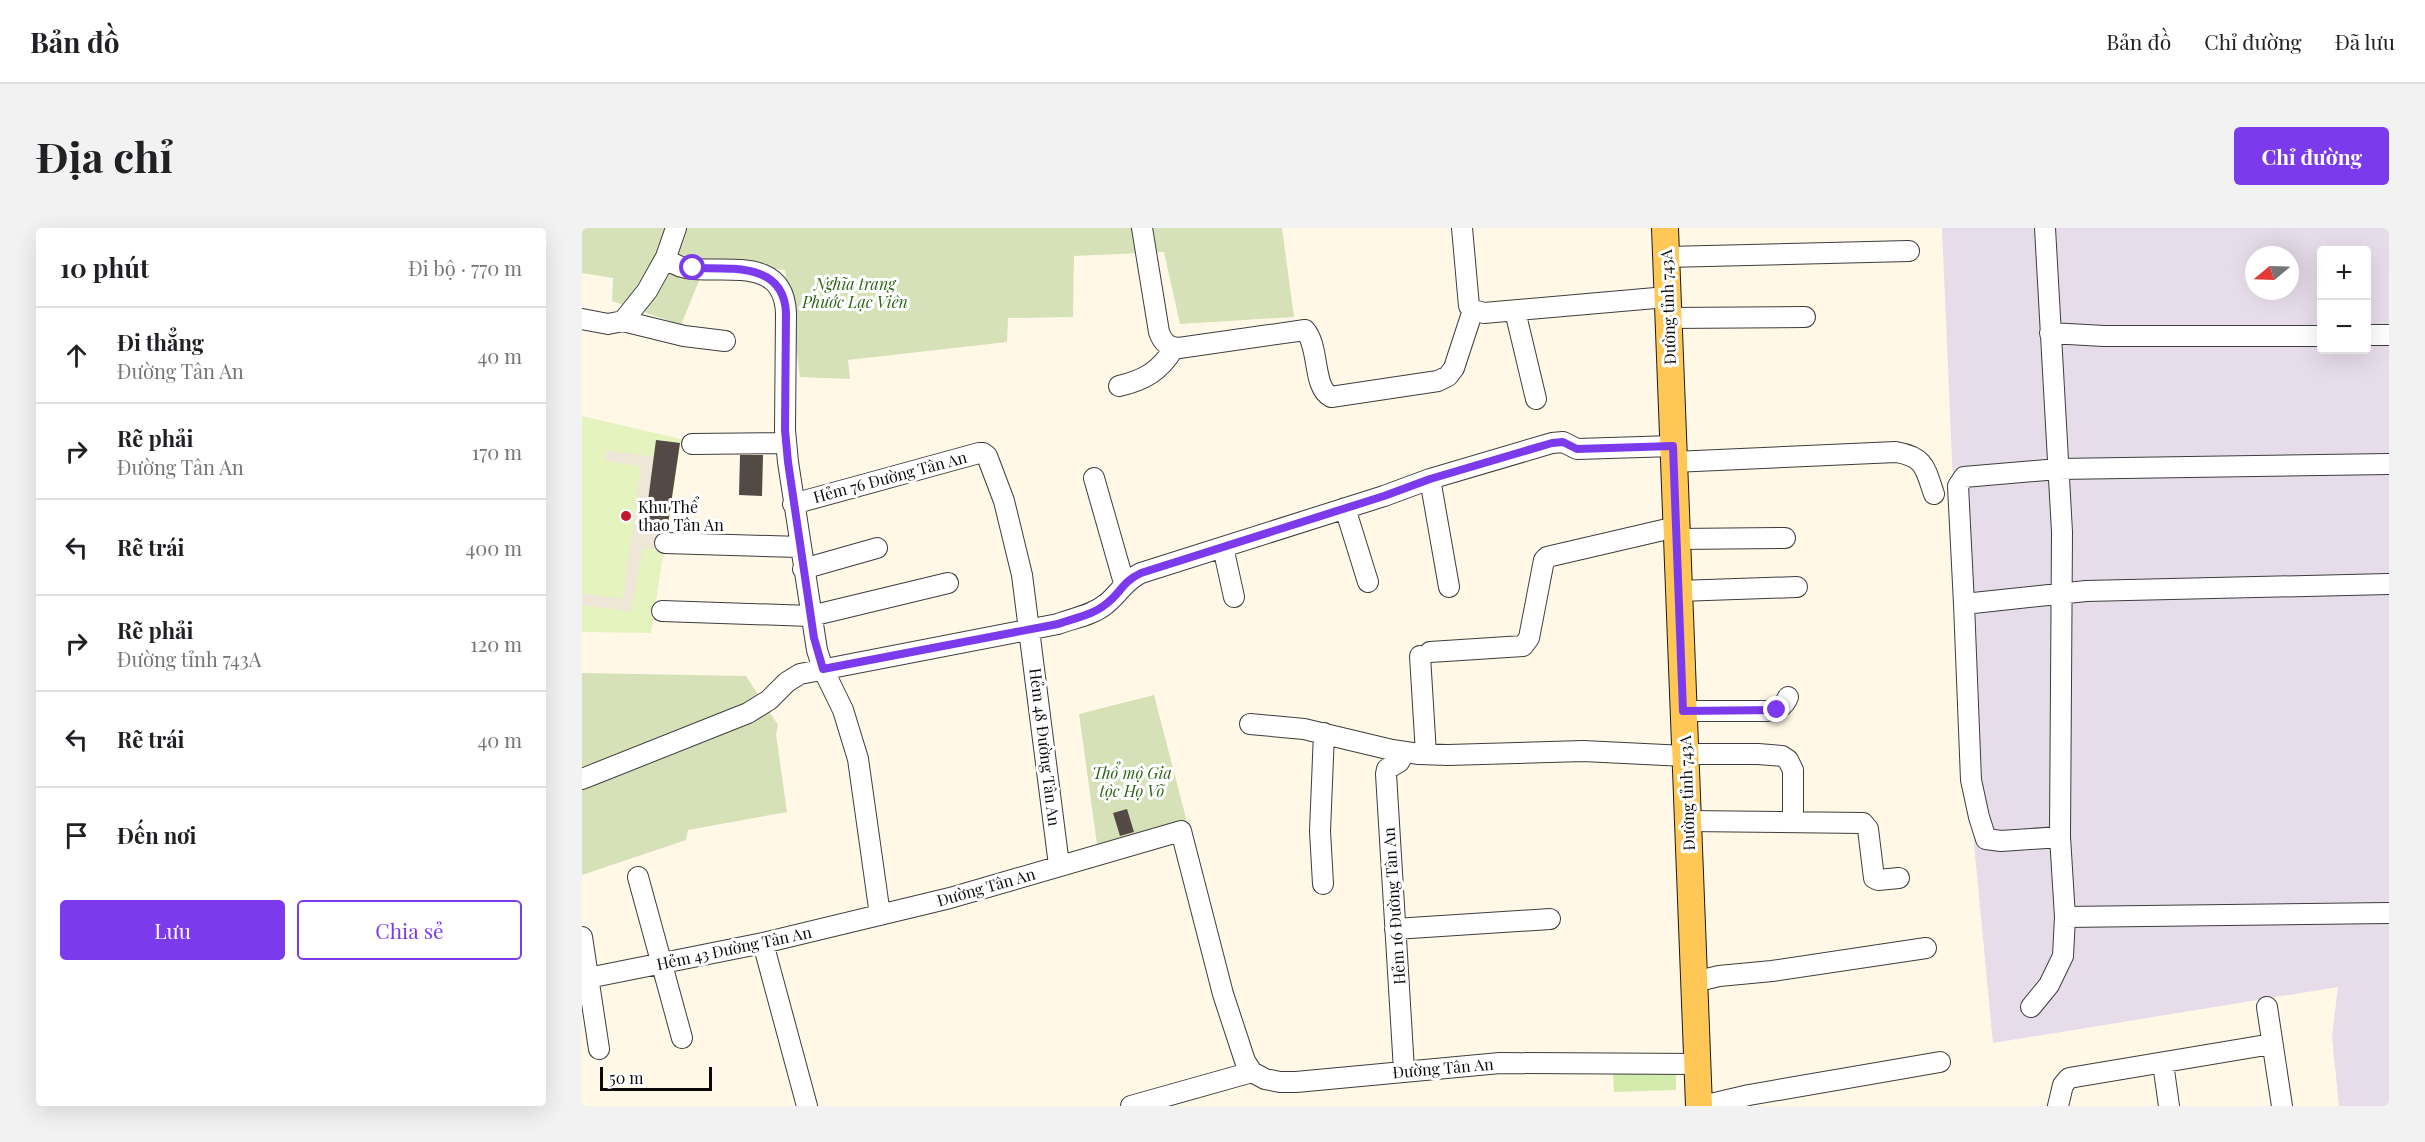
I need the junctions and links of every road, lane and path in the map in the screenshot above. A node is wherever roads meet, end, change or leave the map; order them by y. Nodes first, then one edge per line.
1 (676, 228) edge
2 (1142, 228) edge
3 (1462, 228) edge
4 (1665, 228) edge
5 (2045, 228) edge
6 (1909, 250) dead end
7 (666, 257) junction
8 (1666, 257) junction
9 (1667, 308) junction
10 (1473, 310) junction
11 (1515, 311) junction
12 (1805, 317) dead end
13 (582, 319) edge
14 (623, 321) junction
15 (2050, 333) junction
16 (2389, 335) edge
17 (2317, 336) edge
18 (2371, 336) edge
19 (725, 341) dead end
20 (1174, 348) junction
21 (1119, 386) dead end
22 (1536, 399) dead end
23 (786, 443) junction
24 (692, 444) dead end
25 (1673, 454) junction
26 (2389, 464) edge
27 (2058, 469) junction
28 (1094, 478) dead end
29 (1430, 479) junction
30 (1934, 494) dead end
31 (793, 504) junction
32 (1345, 508) junction
33 (1676, 533) junction
34 (1785, 538) dead end
35 (665, 543) dead end
36 (800, 546) junction
37 (1223, 547) junction
38 (877, 548) dead end
39 (803, 569) junction
40 (1368, 582) dead end
41 (948, 583) dead end
42 (1124, 583) junction
43 (2389, 584) edge
44 (1449, 587) dead end
45 (1797, 587) dead end
46 (1678, 591) junction
47 (2062, 594) junction
48 (1234, 597) dead end
49 (1964, 604) junction
50 (662, 611) dead end
51 (811, 616) junction
52 (1030, 629) junction
53 (823, 669) junction
54 (1788, 697) dead end
55 (1683, 711) junction
56 (1251, 724) dead end
57 (1324, 733) junction
58 (1406, 752) junction
59 (1426, 754) junction
60 (1685, 755) junction
61 (582, 779) edge
62 (1688, 821) junction
63 (1793, 821) junction
64 (2060, 837) junction
65 (1059, 865) junction
66 (638, 877) dead end
67 (1899, 878) dead end
68 (1323, 884) dead end
69 (2389, 913) edge
70 (880, 915) junction
71 (2065, 917) junction
72 (1550, 919) dead end
73 (1395, 929) junction
74 (582, 937) edge
75 (763, 943) junction
76 (1926, 948) dead end
77 (662, 963) junction
78 (588, 978) junction
79 (1694, 982) junction
80 (2031, 1007) dead end
81 (2267, 1007) dead end
82 (682, 1038) dead end
83 (2272, 1044) junction
84 (599, 1049) dead end
85 (1940, 1062) dead end
86 (2163, 1063) junction
87 (1698, 1064) junction
88 (1404, 1070) junction
89 (1252, 1072) junction
90 (807, 1106) edge
91 (1131, 1106) edge
92 (1700, 1106) edge
93 (2058, 1106) edge
94 (2169, 1106) edge
95 (2282, 1106) edge

1 - 7 street
2 - 20 street
3 - 10 street
4 - 8 main road, Đường tỉnh 743A
5 - 15 street
6 - 8 street
7 - 14 street
7 - 23 street
8 - 9 main road, Đường tỉnh 743A
9 - 11 street
9 - 12 street
9 - 25 main road, Đường tỉnh 743A
10 - 11 street
10 - 20 street
11 - 22 street
13 - 14 street
14 - 19 street
15 - 17 street
15 - 27 street
16 - 18 street
20 - 21 street
23 - 24 street
23 - 31 street
25 - 29 street
25 - 30 street
25 - 33 main road, Đường tỉnh 743A
26 - 27 street
27 - 47 street
27 - 49 street
28 - 42 street
29 - 32 street
29 - 44 street
31 - 36 street
31 - 52 street, Hẻm 76 Đường Tân An
32 - 37 street
32 - 40 street
33 - 34 street
33 - 46 main road, Đường tỉnh 743A
33 - 59 street
35 - 36 street
36 - 39 street
37 - 42 street
37 - 48 street
38 - 39 street
39 - 51 street
41 - 51 street
42 - 52 street
43 - 47 street
45 - 46 street
46 - 55 main road, Đường tỉnh 743A
47 - 49 street
47 - 64 street
49 - 64 street
50 - 51 street
51 - 53 street
52 - 53 street
52 - 65 street, Hẻm 48 Đường Tân An
53 - 61 street
53 - 70 street
54 - 55 street
55 - 60 main road, Đường tỉnh 743A
56 - 57 street
57 - 58 street
57 - 68 street
58 - 59 street
58 - 73 street, Hẻm 16 Đường Tân An
59 - 60 street
60 - 62 main road, Đường tỉnh 743A
60 - 63 street
62 - 63 street
62 - 79 main road, Đường tỉnh 743A
63 - 67 street
64 - 71 street
65 - 70 street, Đường Tân An
65 - 89 street, Đường Tân An
66 - 77 street
69 - 71 street
70 - 75 street, Hẻm 43 Đường Tân An
71 - 80 street
72 - 73 street
73 - 88 street, Hẻm 16 Đường Tân An
74 - 78 street
75 - 77 street, Hẻm 43 Đường Tân An
75 - 90 street
76 - 79 street
77 - 78 street, Hẻm 43 Đường Tân An
77 - 82 street
78 - 84 street
79 - 87 main road, Đường tỉnh 743A
81 - 83 street
83 - 86 street
83 - 95 street
85 - 92 street
86 - 93 street
86 - 94 street
87 - 88 street, Đường Tân An
87 - 92 main road, Đường tỉnh 743A
88 - 89 street, Đường Tân An
89 - 91 street

